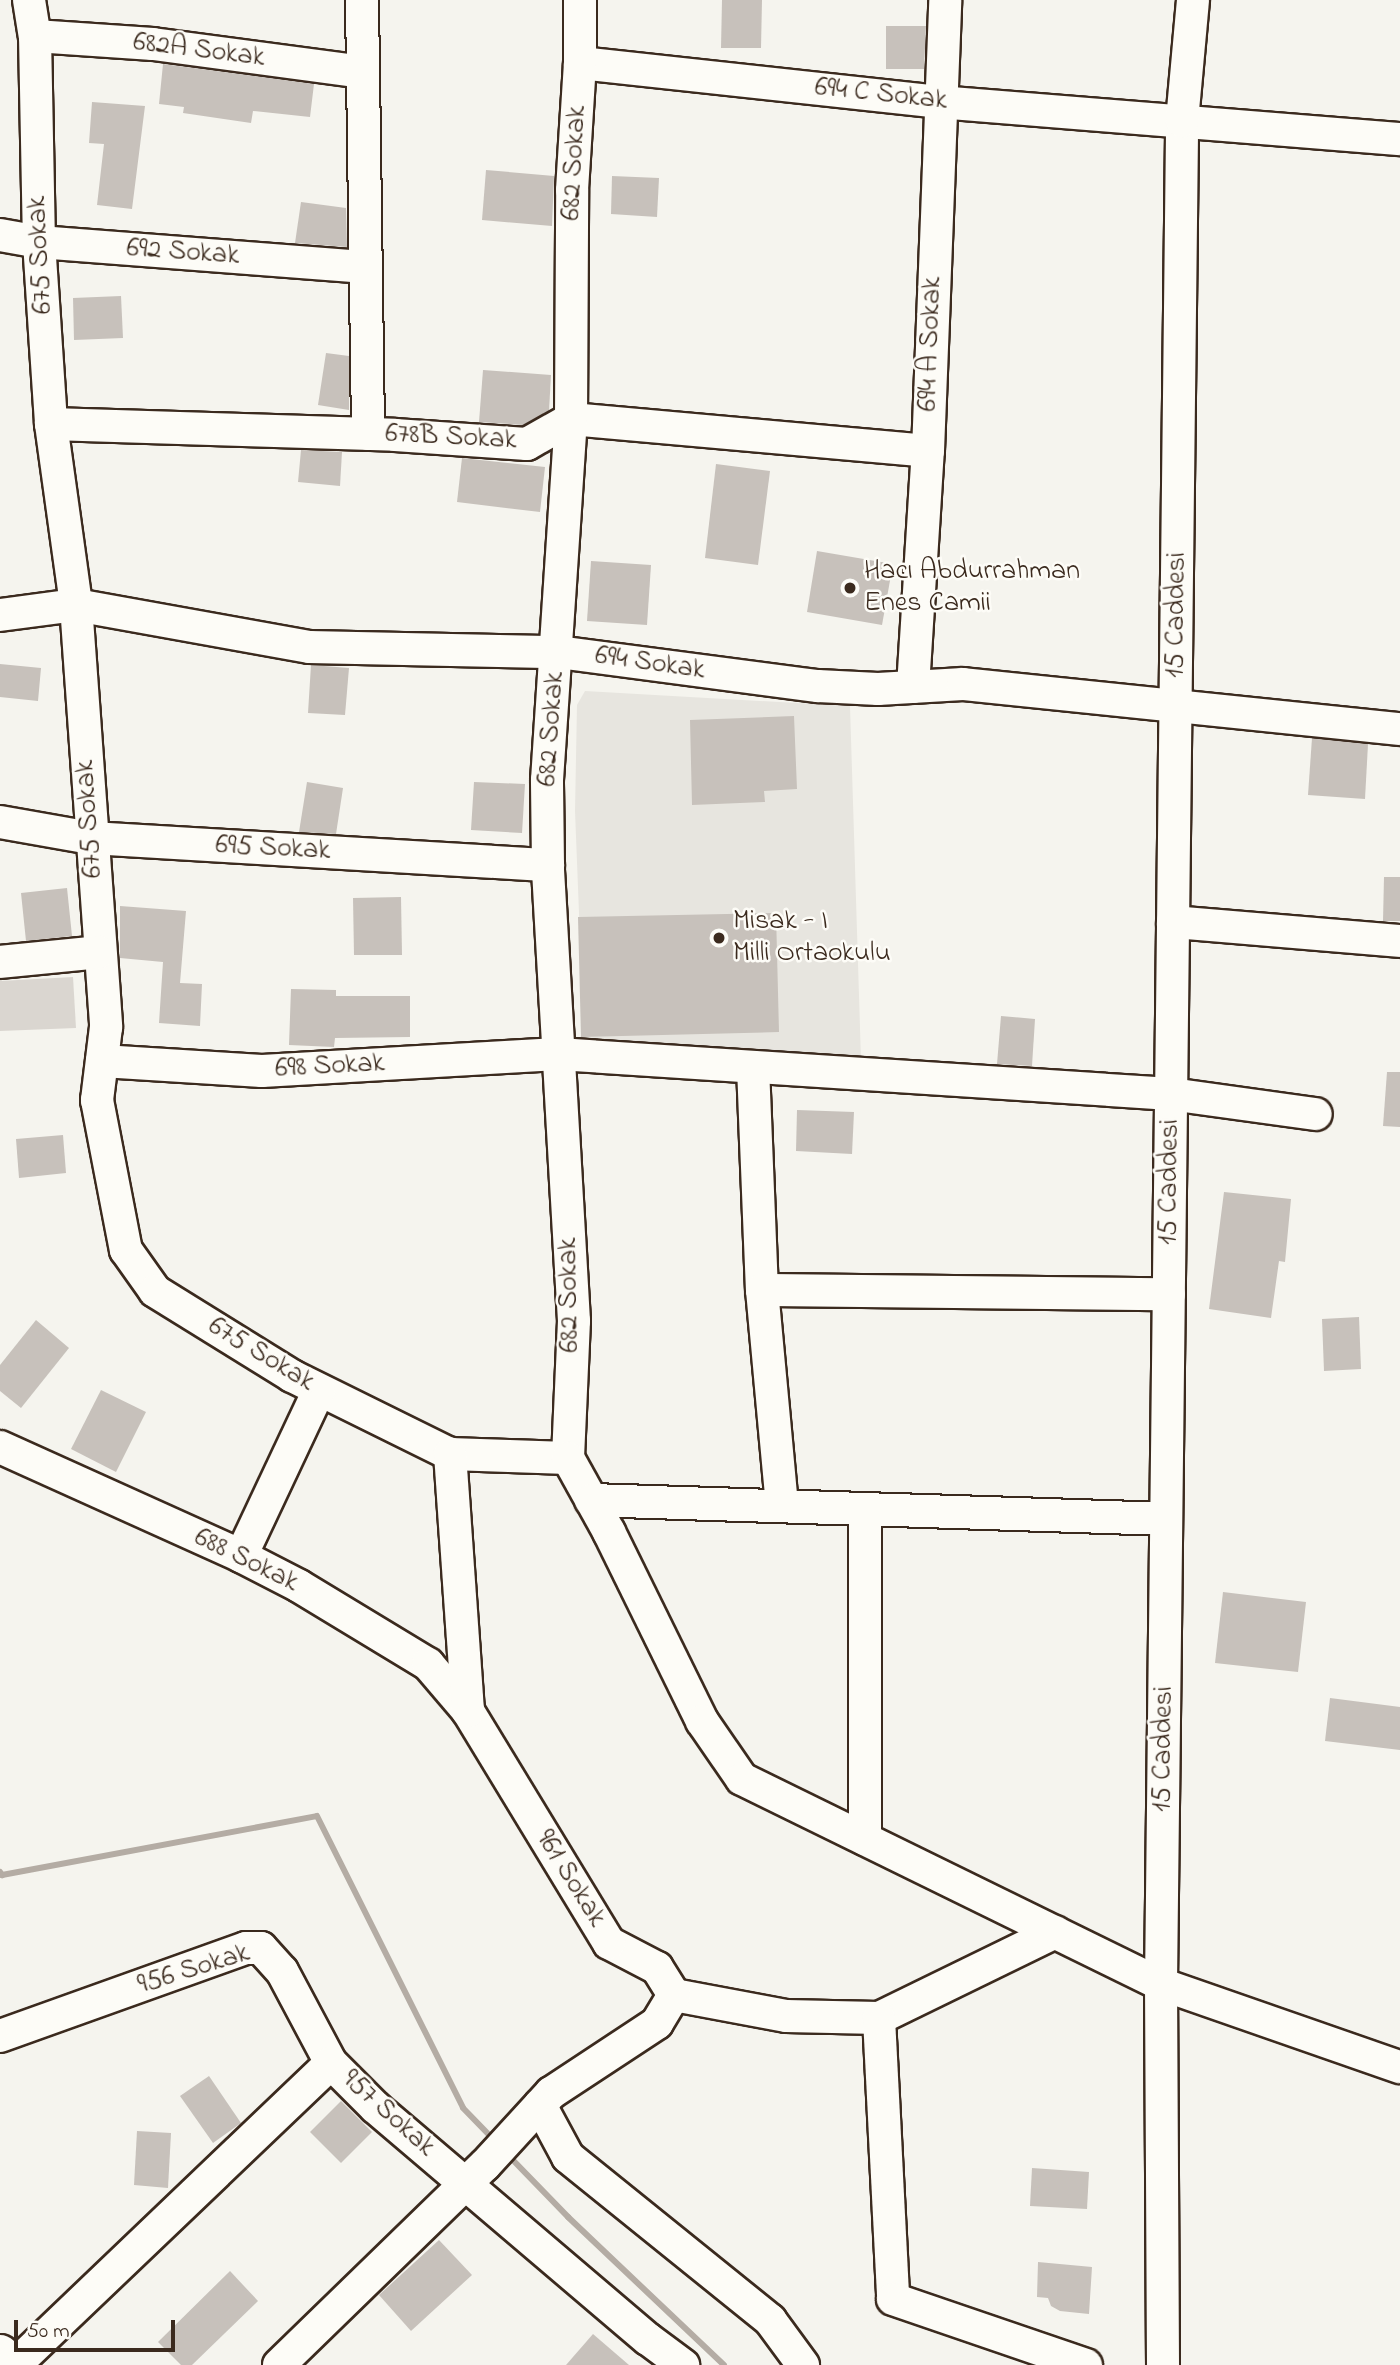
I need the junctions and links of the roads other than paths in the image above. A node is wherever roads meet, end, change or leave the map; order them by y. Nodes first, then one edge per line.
1 (29, 0) edge
2 (362, 0) edge
3 (580, 0) edge
4 (944, 0) edge
5 (1193, 0) edge
6 (34, 36) junction
7 (580, 64) junction
8 (362, 72) junction
9 (939, 102) junction
10 (1182, 121) junction
11 (1400, 139) edge
12 (0, 235) edge
13 (39, 242) junction
14 (366, 267) junction
15 (571, 419) junction
16 (51, 424) junction
17 (368, 434) junction
18 (928, 451) junction
19 (76, 606) junction
20 (0, 614) edge
21 (558, 652) junction
22 (913, 687) junction
23 (1176, 705) junction
24 (1400, 729) edge
25 (0, 822) edge
26 (91, 838) junction
27 (548, 865) junction
28 (1173, 922) junction
29 (1400, 941) edge
30 (100, 952) junction
31 (0, 962) edge
32 (558, 1054) junction
33 (102, 1061) junction
34 (753, 1067) junction
35 (1171, 1094) junction
36 (1316, 1114) dead end
37 (762, 1290) junction
38 (1169, 1294) junction
39 (320, 1390) junction
40 (0, 1447) edge
41 (450, 1454) junction
42 (568, 1458) junction
43 (592, 1500) junction
44 (782, 1506) junction
45 (865, 1509) junction
46 (1166, 1519) junction
47 (241, 1556) junction
48 (468, 1711) junction
49 (865, 1839) junction
50 (1055, 1932) junction
51 (1161, 1984) junction
52 (674, 1995) junction
53 (879, 2018) junction
54 (0, 2036) edge
55 (331, 2063) junction
56 (1400, 2067) edge
57 (534, 2110) junction
58 (475, 2174) junction
59 (0, 2354) edge
60 (13, 2365) edge
61 (279, 2365) edge
62 (683, 2365) edge
63 (803, 2365) edge
64 (1086, 2365) edge
65 (1163, 2365) edge

1 - 6 street, 675 Sokak
2 - 8 street
3 - 7 street, 682 Sokak
4 - 9 street, 694 A Sokak
5 - 10 street, 15 Caddesi
6 - 8 street, 682A Sokak
6 - 13 street, 675 Sokak
7 - 9 street, 694 C Sokak
7 - 15 street, 682 Sokak
8 - 14 street
9 - 10 street, 694 C Sokak
9 - 18 street, 694 A Sokak
10 - 11 street, 694 C Sokak
10 - 23 street, 15 Caddesi
12 - 13 street, 692 Sokak
13 - 14 street, 692 Sokak
13 - 16 street, 675 Sokak
14 - 17 street
15 - 17 street, 678B Sokak
15 - 18 street
15 - 21 street, 682 Sokak
16 - 17 street, 678B Sokak
16 - 19 street, 675 Sokak
18 - 22 street, 694 A Sokak
19 - 20 street, 694 Sokak
19 - 21 street, 694 Sokak
19 - 26 street, 675 Sokak
21 - 22 street, 694 Sokak
21 - 27 street, 682 Sokak
22 - 23 street, 694 Sokak
23 - 24 street, 694 Sokak
23 - 28 street, 15 Caddesi
25 - 26 street, 695 Sokak
26 - 27 street, 695 Sokak
26 - 30 street, 675 Sokak
27 - 32 street, 682 Sokak
28 - 29 street
28 - 35 street, 15 Caddesi
30 - 31 street
30 - 33 street, 675 Sokak
32 - 33 street, 698 Sokak
32 - 34 street, 698 Sokak
32 - 42 street, 682 Sokak
33 - 39 street, 675 Sokak
34 - 35 street, 698 Sokak
34 - 37 street
35 - 36 street, 698 Sokak
35 - 38 street, 15 Caddesi
37 - 38 street
37 - 44 street
38 - 46 street, 15 Caddesi
39 - 41 street, 675 Sokak
39 - 47 street
40 - 47 street, 688 Sokak
41 - 42 street
41 - 48 street, 961 Sokak
42 - 43 street
43 - 44 street
43 - 49 street
44 - 45 street
45 - 46 street
45 - 49 street
46 - 51 street, 15 Caddesi
47 - 48 street, 688 Sokak
48 - 52 street, 961 Sokak
49 - 50 street
50 - 51 street
50 - 53 street
51 - 56 street
51 - 65 street, 15 Caddesi
52 - 53 street
52 - 57 street
53 - 64 street
54 - 55 street, 956 Sokak
55 - 58 street, 957 Sokak
55 - 60 street, 957 Sokak
57 - 58 street
57 - 63 street
58 - 61 street
58 - 62 street, 957 Sokak
59 - 60 highway

